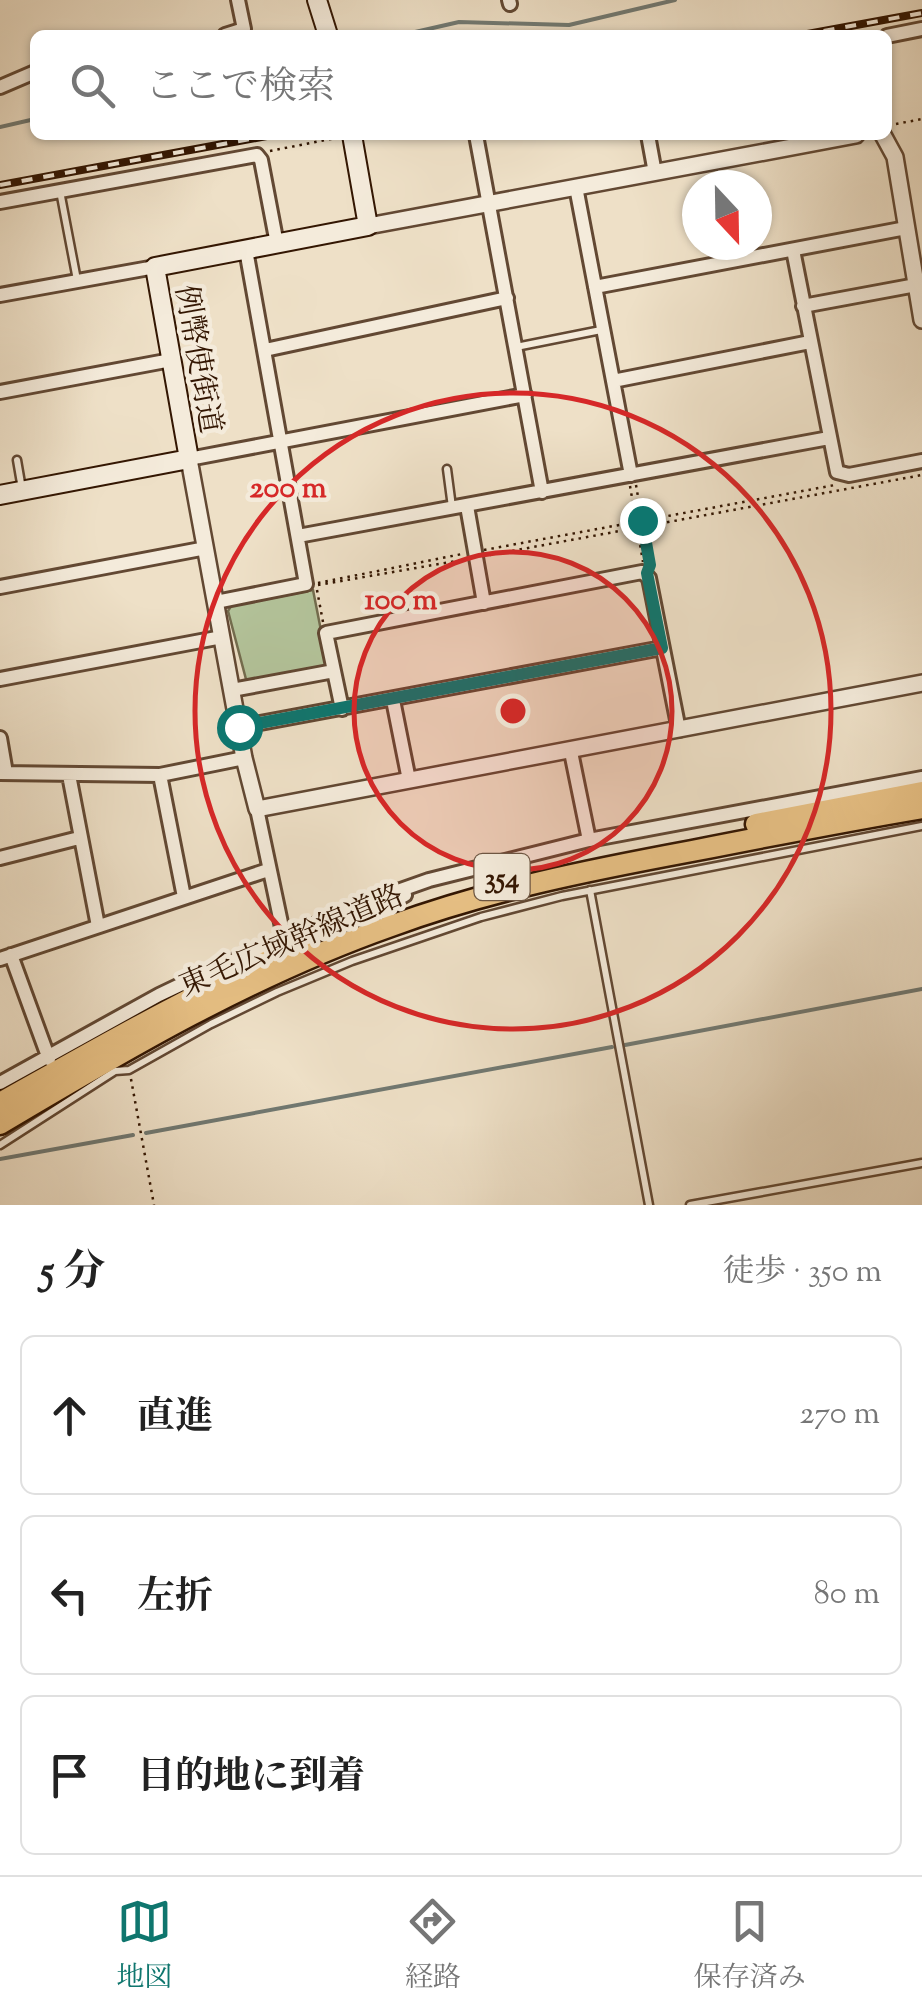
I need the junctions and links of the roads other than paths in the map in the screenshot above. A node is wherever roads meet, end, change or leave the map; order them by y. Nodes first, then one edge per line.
1 (238, 0) edge
2 (318, 0) edge
3 (922, 29) edge
4 (241, 30) edge
5 (327, 30) edge
6 (892, 35) edge
7 (30, 74) edge
8 (2, 83) edge
9 (353, 140) edge
10 (477, 140) edge
11 (649, 140) edge
12 (829, 140) edge
13 (892, 140) edge
14 (655, 172) junction
15 (576, 187) junction
16 (60, 191) junction
17 (0, 202) edge
18 (488, 203) junction
19 (368, 226) junction
20 (906, 228) junction
21 (277, 244) junction
22 (246, 250) junction
23 (792, 250) junction
24 (155, 266) junction
25 (77, 281) junction
26 (916, 285) junction
27 (595, 287) junction
28 (0, 295) edge
29 (507, 298) junction
30 (803, 306) junction
31 (922, 320) edge
32 (603, 330) junction
33 (810, 342) junction
34 (516, 347) junction
35 (264, 350) junction
36 (171, 360) junction
37 (613, 381) junction
38 (0, 392) edge
39 (524, 395) junction
40 (829, 438) junction
41 (282, 441) junction
42 (189, 459) junction
43 (17, 460) dead end
44 (922, 461) edge
45 (447, 469) dead end
46 (630, 475) junction
47 (22, 490) junction
48 (542, 492) junction
49 (0, 494) edge
50 (460, 507) junction
51 (298, 536) junction
52 (206, 548) junction
53 (0, 587) edge
54 (216, 602) junction
55 (484, 602) junction
56 (222, 638) junction
57 (662, 648) junction
58 (334, 671) junction
59 (0, 679) edge
60 (922, 684) edge
61 (232, 690) junction
62 (393, 700) junction
63 (342, 709) junction
64 (239, 727) junction
65 (679, 730) junction
66 (0, 738) edge
67 (571, 752) junction
68 (244, 758) junction
69 (3, 773) edge
70 (160, 774) junction
71 (70, 775) junction
72 (922, 778) edge
73 (408, 780) junction
74 (850, 791) junction
75 (922, 792) edge
76 (880, 800) junction
77 (922, 808) edge
78 (257, 809) junction
79 (922, 826) edge
80 (80, 838) junction
81 (589, 840) junction
82 (0, 858) edge
83 (268, 870) junction
84 (412, 886) junction
85 (590, 890) junction
86 (184, 897) junction
87 (387, 914) junction
88 (98, 926) junction
89 (284, 937) junction
90 (5, 957) edge
91 (49, 1058) junction
92 (0, 1083) edge
93 (0, 1104) edge
94 (0, 1124) edge
95 (0, 1146) edge
96 (922, 1163) edge
97 (649, 1205) edge
98 (690, 1205) edge

1 - 4 street
2 - 5 main road
3 - 6 street
7 - 8 street
9 - 19 main road
10 - 18 street
11 - 14 street
12 - 14 street
13 - 20 street
14 - 15 street
15 - 18 street
15 - 27 street
16 - 17 street
16 - 21 street
16 - 25 lane
18 - 19 street
18 - 29 street
19 - 21 main road, 例幣使街道
20 - 23 street
20 - 26 street
21 - 22 main road, 例幣使街道
22 - 24 main road, 例幣使街道
22 - 35 street
23 - 27 street
23 - 30 street
24 - 25 street
24 - 36 main road, 例幣使街道
25 - 28 street
26 - 30 street
26 - 31 street
27 - 32 street
29 - 34 street
29 - 35 street
30 - 33 street
32 - 34 lane
32 - 37 street
33 - 37 street
33 - 40 street
34 - 39 street
35 - 41 street
36 - 38 street
36 - 42 main road, 例幣使街道
37 - 46 street
39 - 41 street
39 - 48 street
40 - 44 street
40 - 46 street
41 - 42 street
41 - 51 street
42 - 47 main road, 例幣使街道
42 - 52 street
43 - 47 lane
45 - 50 lane
46 - 48 street
47 - 49 main road, 例幣使街道
48 - 50 street
50 - 51 street
50 - 55 street
51 - 54 street
52 - 53 street
52 - 54 street
54 - 56 street
55 - 57 street
55 - 58 street
56 - 59 street
56 - 61 street
57 - 62 street
57 - 65 street
58 - 61 street
58 - 63 street
60 - 65 street
61 - 64 street
62 - 63 street
62 - 73 street
63 - 64 street
64 - 68 street
65 - 67 street
66 - 69 street
67 - 73 street
67 - 81 street
68 - 70 street
68 - 78 street
69 - 71 street
70 - 71 street
70 - 86 street
71 - 80 street
72 - 74 street
73 - 78 street
74 - 76 street
74 - 81 street
75 - 76 highway, 東毛広域幹線道路 / 354
76 - 87 highway, 東毛広域幹線道路 / 354
77 - 94 highway, 東毛広域幹線道路 / 354
78 - 83 street
79 - 85 lane
80 - 82 street
80 - 88 street
81 - 84 street
83 - 86 street
83 - 89 street
84 - 87 street
84 - 89 street
85 - 95 lane
85 - 97 lane
86 - 88 street
87 - 93 highway, 東毛広域幹線道路 / 354
88 - 90 street
89 - 91 street
90 - 91 street
91 - 92 street
96 - 98 lane

